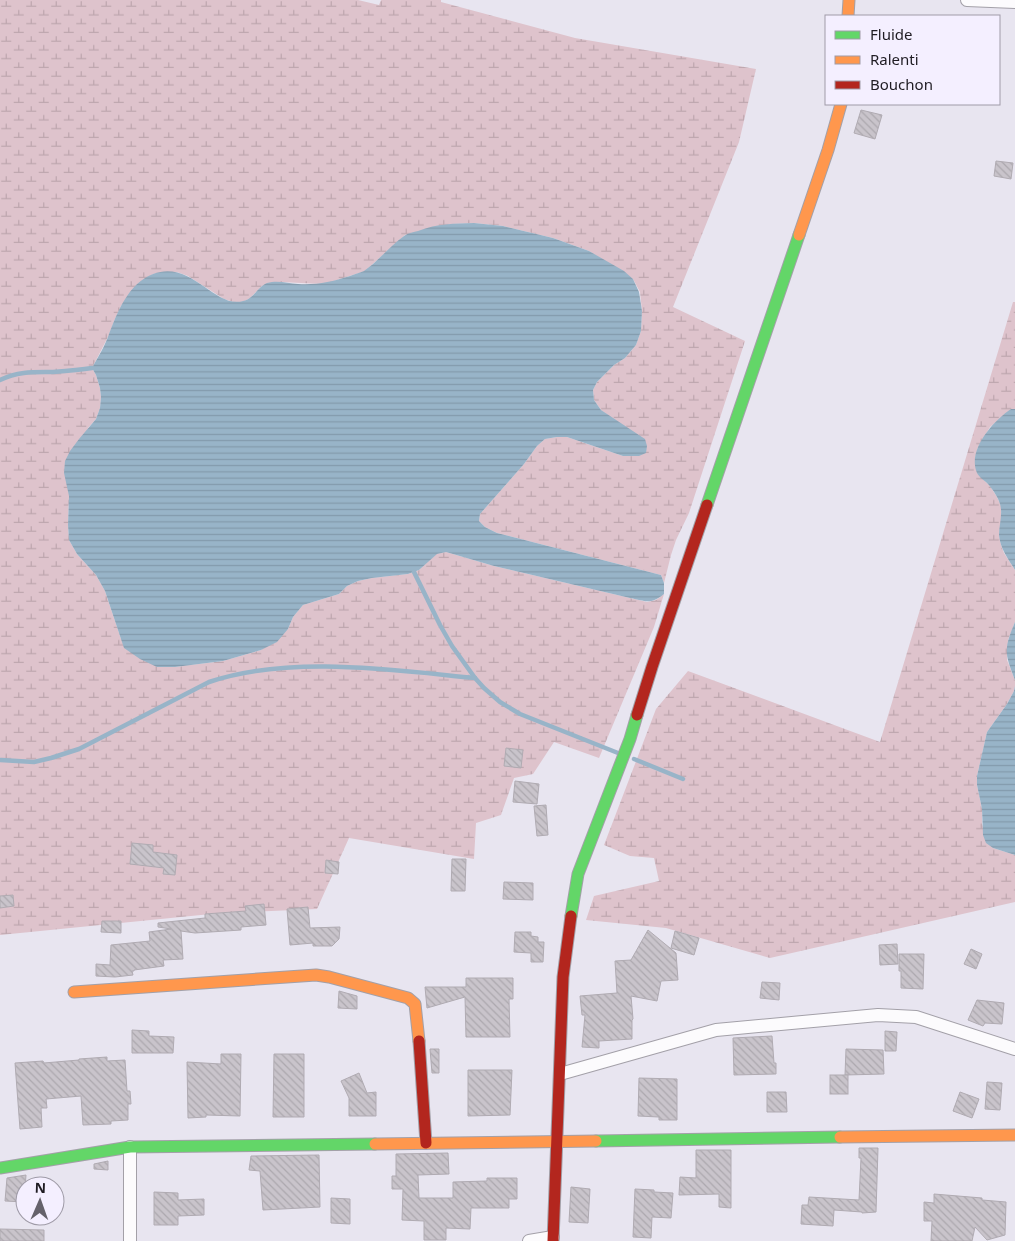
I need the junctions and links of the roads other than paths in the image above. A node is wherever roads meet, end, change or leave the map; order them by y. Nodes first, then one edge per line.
1 (849, 0) edge
2 (967, 0) edge
3 (986, 0) edge
4 (1015, 2) edge
5 (848, 15) edge
6 (841, 105) edge
7 (74, 992) dead end
8 (1015, 1049) edge
9 (560, 1074) junction
10 (1015, 1135) edge
11 (556, 1142) junction
12 (426, 1144) junction
13 (130, 1147) junction
14 (0, 1168) edge
15 (553, 1239) edge
16 (130, 1241) edge
17 (529, 1241) edge

1 - 5 street
2 - 3 street
3 - 4 street
6 - 9 street
7 - 12 street
8 - 9 street
9 - 11 street
10 - 11 street
11 - 12 street
11 - 15 street
12 - 13 street
13 - 14 street
13 - 16 street
15 - 17 street

